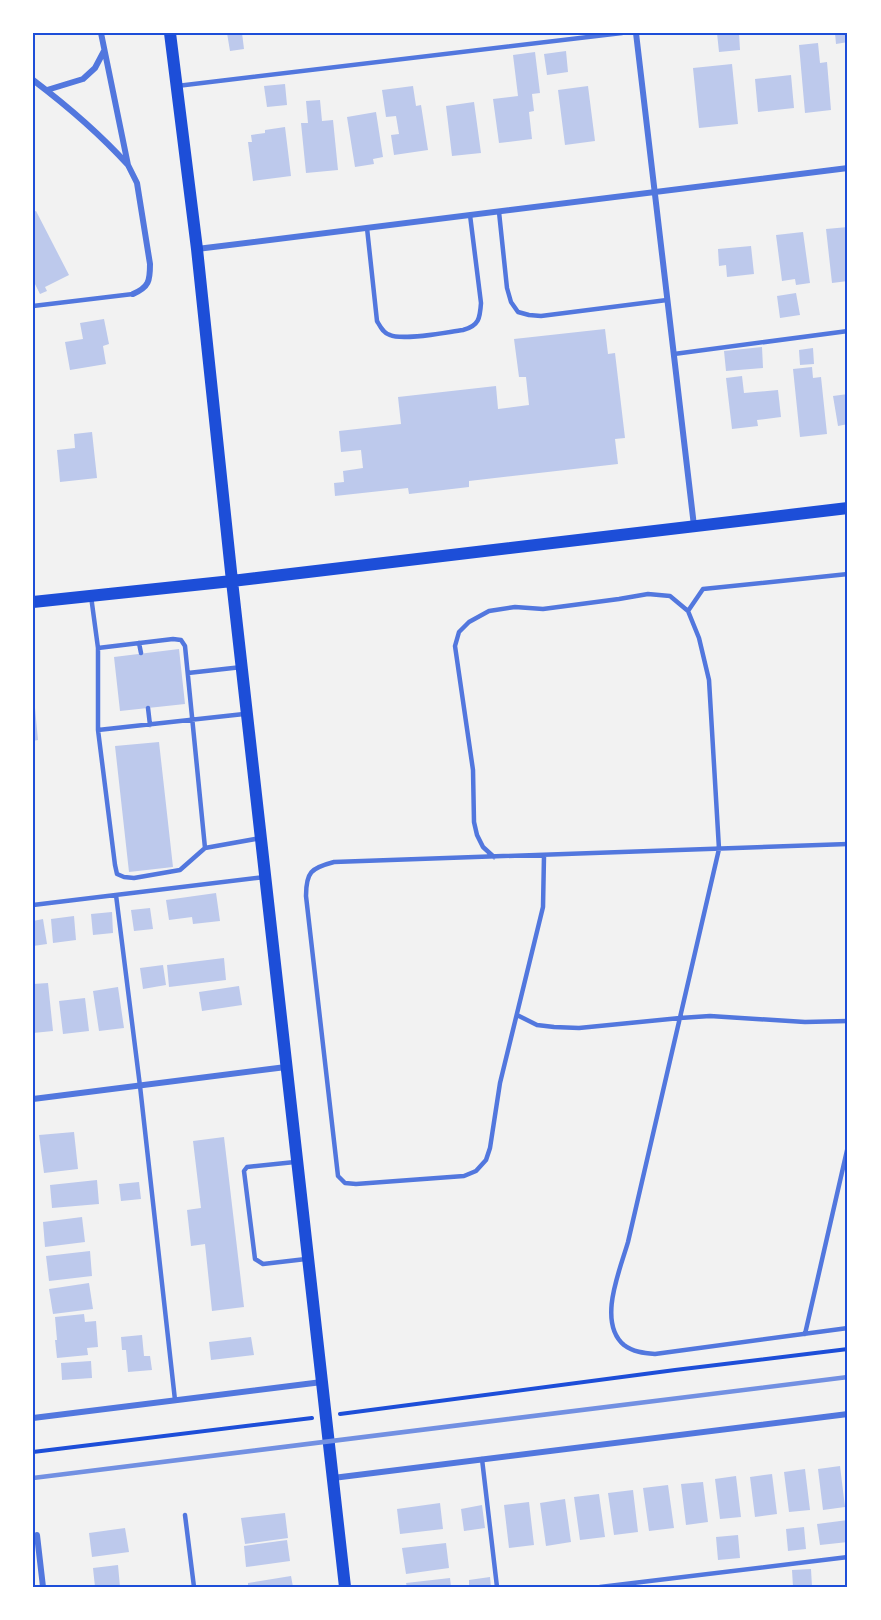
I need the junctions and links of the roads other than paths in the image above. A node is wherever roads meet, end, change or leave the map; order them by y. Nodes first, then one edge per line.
1 (100, 33) edge
2 (170, 33) edge
3 (622, 33) edge
4 (636, 33) edge
5 (104, 51) junction
6 (33, 80) edge
7 (177, 86) junction
8 (47, 90) junction
9 (128, 165) junction
10 (848, 168) edge
11 (655, 192) junction
12 (499, 212) junction
13 (470, 215) junction
14 (367, 228) junction
15 (197, 249) junction
16 (133, 294) joint
17 (667, 300) junction
18 (33, 306) edge
19 (848, 331) edge
20 (674, 354) junction
21 (848, 508) edge
22 (694, 526) junction
23 (848, 574) edge
24 (232, 581) junction
25 (91, 596) junction
26 (33, 602) edge
27 (688, 610) junction
28 (139, 643) junction
29 (98, 648) junction
30 (141, 653) dead end
31 (242, 667) junction
32 (188, 673) junction
33 (148, 708) dead end
34 (247, 713) junction
35 (193, 720) junction
36 (150, 724) junction
37 (98, 730) junction
38 (261, 838) junction
39 (848, 844) edge
40 (205, 848) junction
41 (719, 849) junction
42 (544, 856) junction
43 (494, 857) junction
44 (265, 877) junction
45 (116, 895) junction
46 (33, 905) edge
47 (516, 1015) junction
48 (680, 1018) junction
49 (848, 1021) edge
50 (286, 1067) junction
51 (140, 1086) junction
52 (33, 1099) edge
53 (848, 1146) edge
54 (297, 1161) junction
55 (308, 1259) junction
56 (848, 1329) edge
57 (805, 1334) junction
58 (322, 1382) junction
59 (175, 1400) junction
60 (848, 1414) edge
61 (33, 1418) edge
62 (482, 1459) junction
63 (333, 1478) junction
64 (185, 1515) dead end
65 (37, 1535) dead end
66 (848, 1557) edge
67 (43, 1587) edge
68 (194, 1587) edge
69 (345, 1587) edge
70 (497, 1587) edge
71 (600, 1587) edge

1 - 5 street
2 - 7 main road
3 - 7 lane
4 - 11 street
5 - 8 street
5 - 9 street
6 - 8 street
7 - 15 main road
8 - 9 street
9 - 16 street
10 - 11 street
11 - 12 street
11 - 17 street
12 - 13 street
12 - 17 lane
13 - 14 street
13 - 14 lane
14 - 15 street
15 - 24 main road
16 - 18 lane
17 - 20 street
19 - 20 lane
20 - 22 street
21 - 22 main road
22 - 24 main road
23 - 27 lane
24 - 25 main road
24 - 31 main road
25 - 26 main road
25 - 29 lane
27 - 41 lane
27 - 43 lane
28 - 29 lane
28 - 30 lane
28 - 32 lane
29 - 37 lane
31 - 32 lane
31 - 34 main road
32 - 35 lane
33 - 36 lane
34 - 35 lane
34 - 38 main road
35 - 36 lane
35 - 40 lane
36 - 37 lane
37 - 40 lane
38 - 40 lane
38 - 44 main road
39 - 41 lane
41 - 42 lane
41 - 48 lane
42 - 43 lane
42 - 47 lane
43 - 47 lane
44 - 45 lane
44 - 50 main road
45 - 46 lane
45 - 51 lane
47 - 48 lane
48 - 49 lane
48 - 57 lane
50 - 51 street
50 - 54 main road
51 - 52 street
51 - 59 lane
53 - 57 lane
54 - 55 main road
54 - 55 lane
55 - 58 main road
56 - 57 lane
58 - 59 street
58 - 63 main road
59 - 61 street
60 - 62 street
62 - 63 street
62 - 70 lane
63 - 69 main road
64 - 68 lane
65 - 67 street
66 - 71 lane

